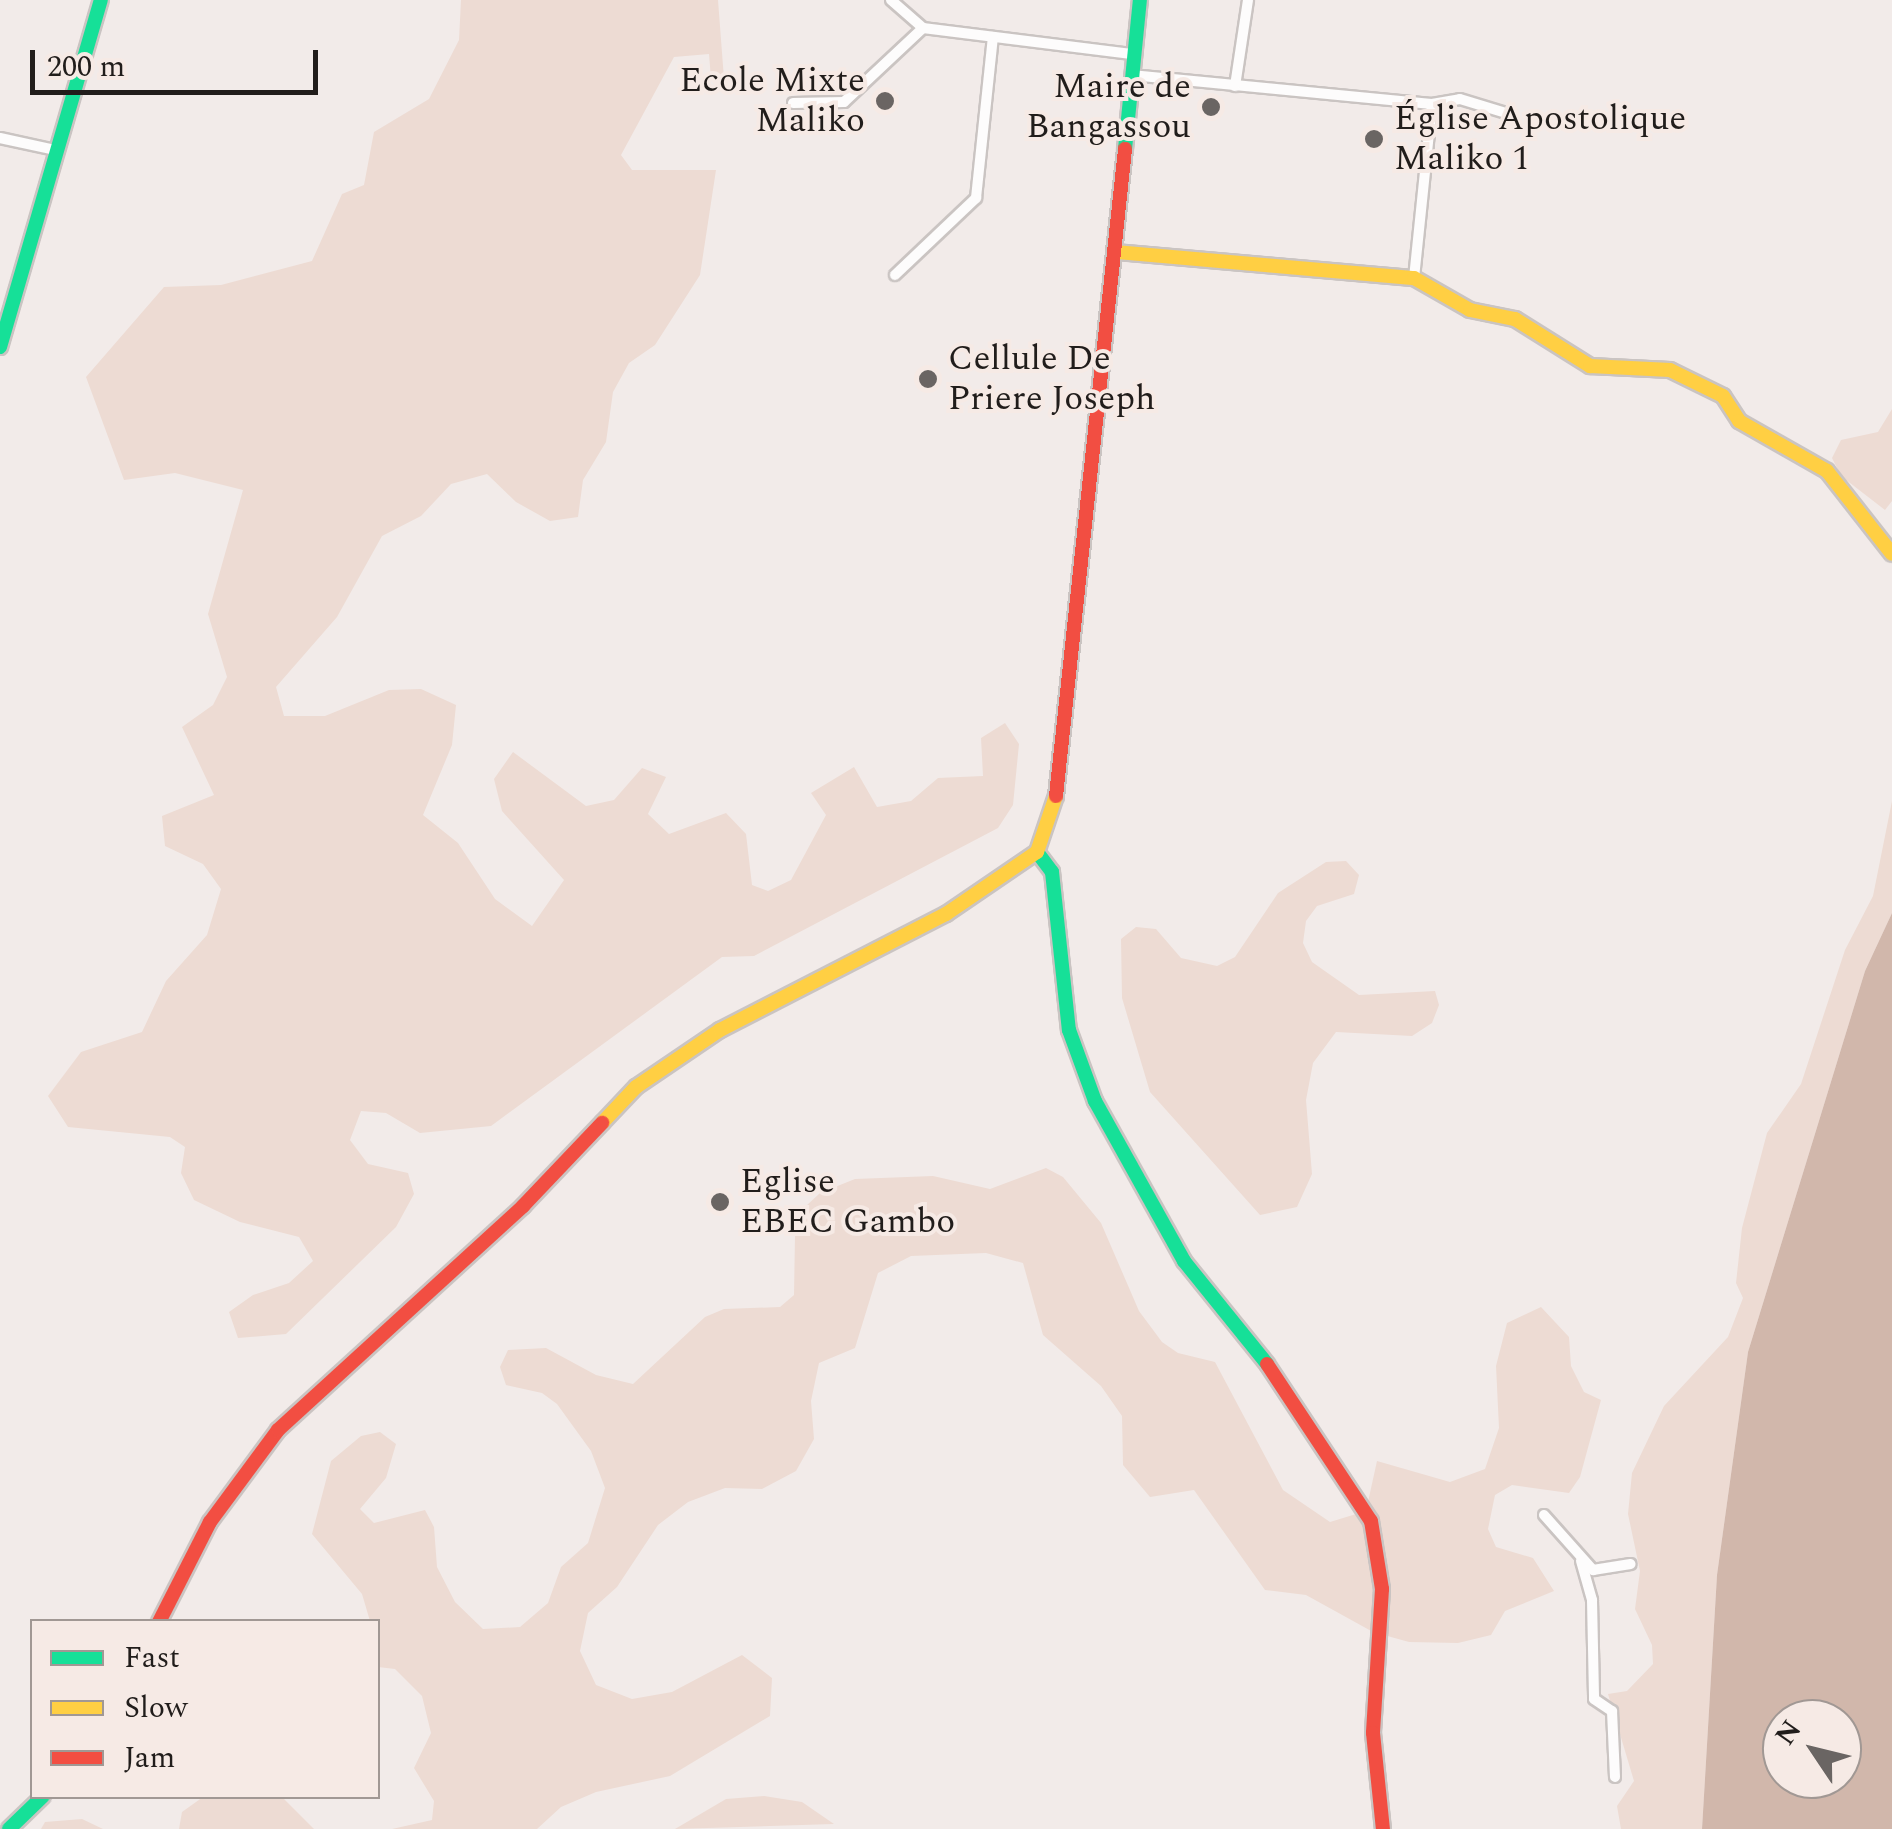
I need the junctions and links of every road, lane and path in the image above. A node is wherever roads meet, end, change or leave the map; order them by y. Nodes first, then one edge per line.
1 (101, 0) edge
2 (891, 0) edge
3 (1140, 0) edge
4 (1248, 0) edge
5 (923, 28) junction
6 (994, 37) junction
7 (1134, 54) junction
8 (1131, 75) junction
9 (1236, 86) junction
10 (794, 103) dead end
11 (1432, 104) junction
12 (1506, 114) dead end
13 (0, 138) edge
14 (56, 150) junction
15 (1116, 252) junction
16 (895, 275) dead end
17 (1414, 278) junction
18 (0, 347) edge
19 (1892, 554) edge
20 (1036, 852) junction
21 (1544, 1514) dead end
22 (1581, 1561) junction
23 (1631, 1564) dead end
24 (161, 1619) edge
25 (1615, 1777) dead end
26 (40, 1799) edge
27 (9, 1829) edge
28 (1383, 1829) edge

1 - 14 street
2 - 5 street
3 - 7 street
4 - 9 street
5 - 6 street
5 - 10 street
6 - 7 street
6 - 16 street
7 - 8 street
8 - 9 street
8 - 15 street
9 - 11 street
11 - 12 street
11 - 17 street
13 - 14 street
14 - 18 street
15 - 17 street
15 - 20 street
17 - 19 street
20 - 24 street
20 - 28 street
21 - 22 street
22 - 23 street
22 - 25 street
26 - 27 street

